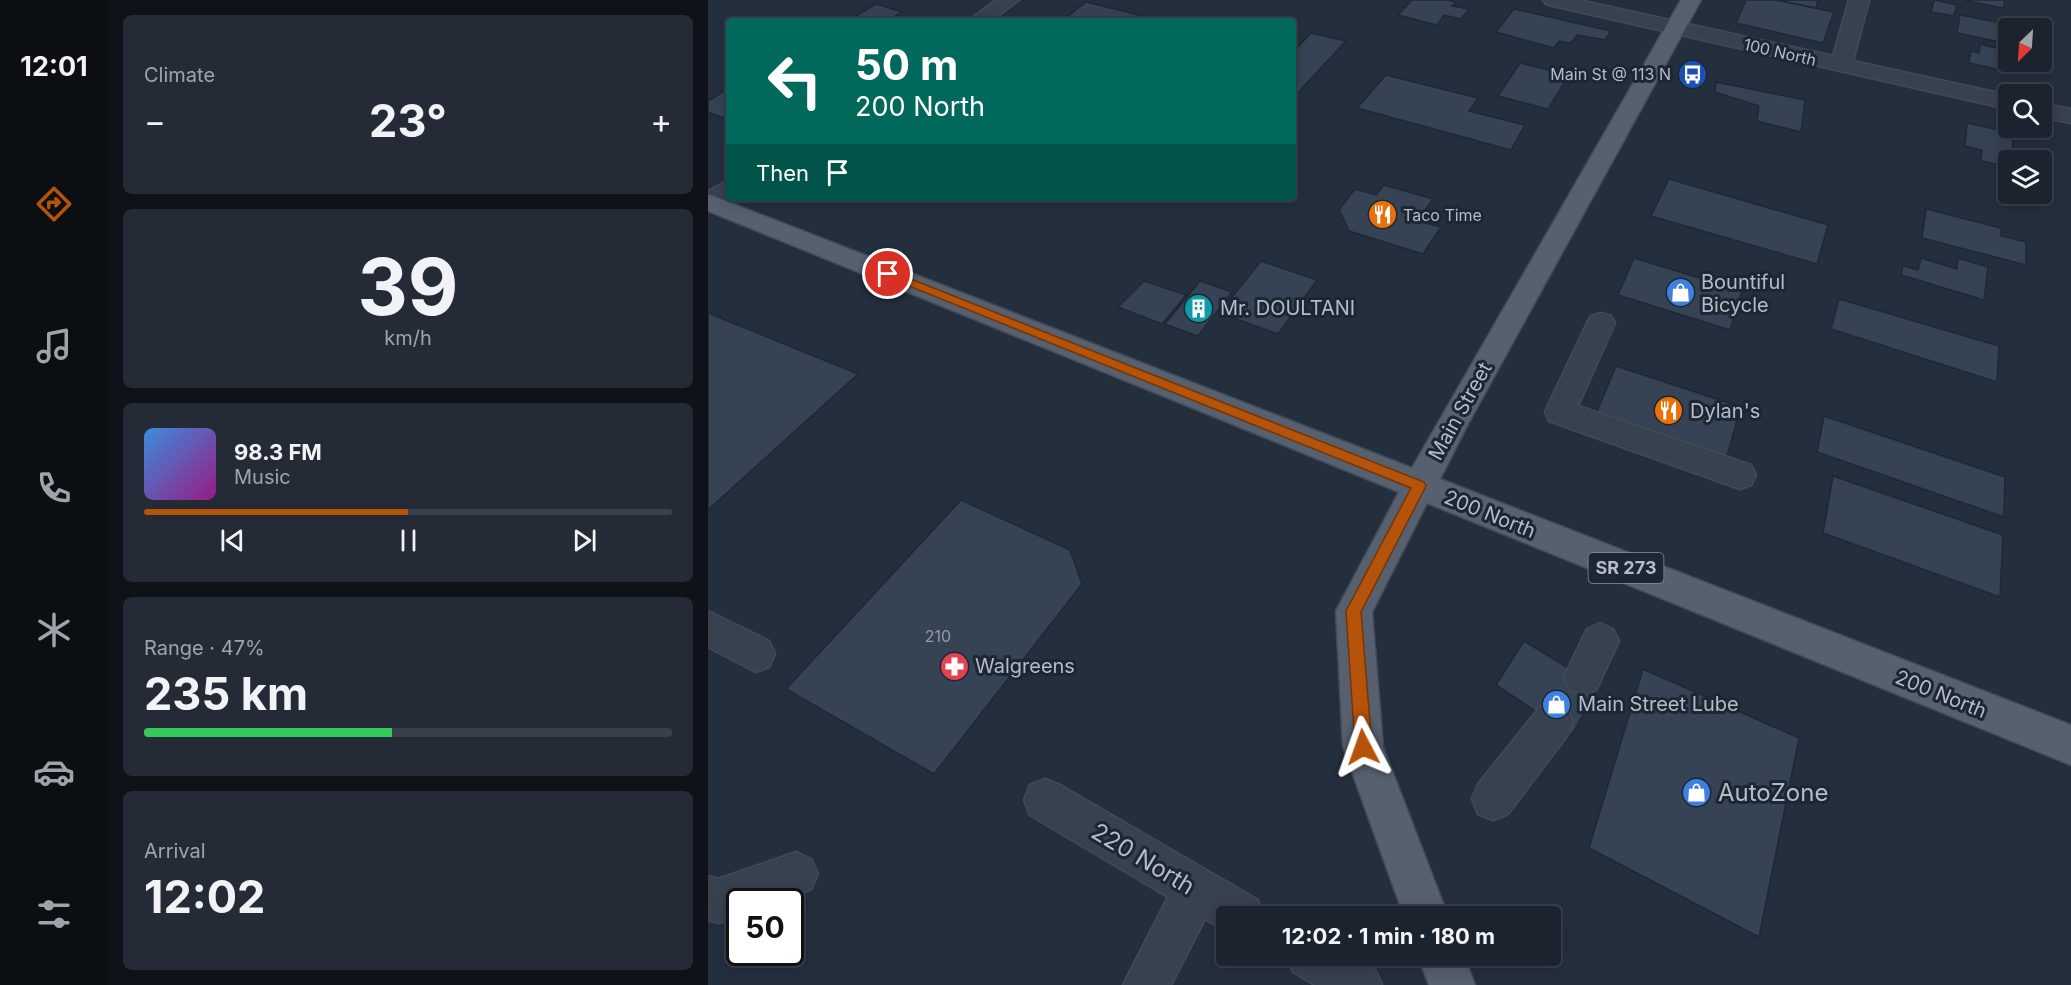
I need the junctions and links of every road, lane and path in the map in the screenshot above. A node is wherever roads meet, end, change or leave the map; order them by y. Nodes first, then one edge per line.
1 (1009, 0) edge
2 (1553, 0) edge
3 (1691, 0) edge
4 (1859, 0) edge
5 (982, 18) edge
6 (1675, 28) junction
7 (1841, 66) junction
8 (1998, 100) edge
9 (2052, 112) edge
10 (2071, 116) edge
11 (726, 190) edge
12 (708, 202) edge
13 (1601, 323) dead end
14 (1740, 475) dead end
15 (1420, 486) junction
16 (708, 628) edge
17 (1600, 641) dead end
18 (756, 654) dead end
19 (1583, 677) dead end
20 (1553, 722) dead end
21 (2071, 745) edge
22 (1045, 800) dead end
23 (1493, 800) dead end
24 (796, 874) dead end
25 (1196, 890) junction
26 (708, 898) edge
27 (1224, 906) edge
28 (1422, 906) edge
29 (1326, 966) edge
30 (1445, 966) edge
31 (1146, 985) edge
32 (1359, 985) edge
33 (1452, 985) edge

1 - 5 street
2 - 6 street, 100 North
3 - 6 main road, Main Street
4 - 7 street
6 - 7 street, 100 North
6 - 15 main road, Main Street
7 - 8 street, 100 North
9 - 10 street
11 - 12 street
12 - 15 main road, 200 North
13 - 14 street
15 - 21 main road, 200 North / SR 273
15 - 28 main road, Main Street
16 - 18 street
17 - 19 street
20 - 23 street
22 - 25 street, 220 North
24 - 26 street
25 - 27 street, 220 North
25 - 31 street
29 - 32 street
30 - 33 main road

